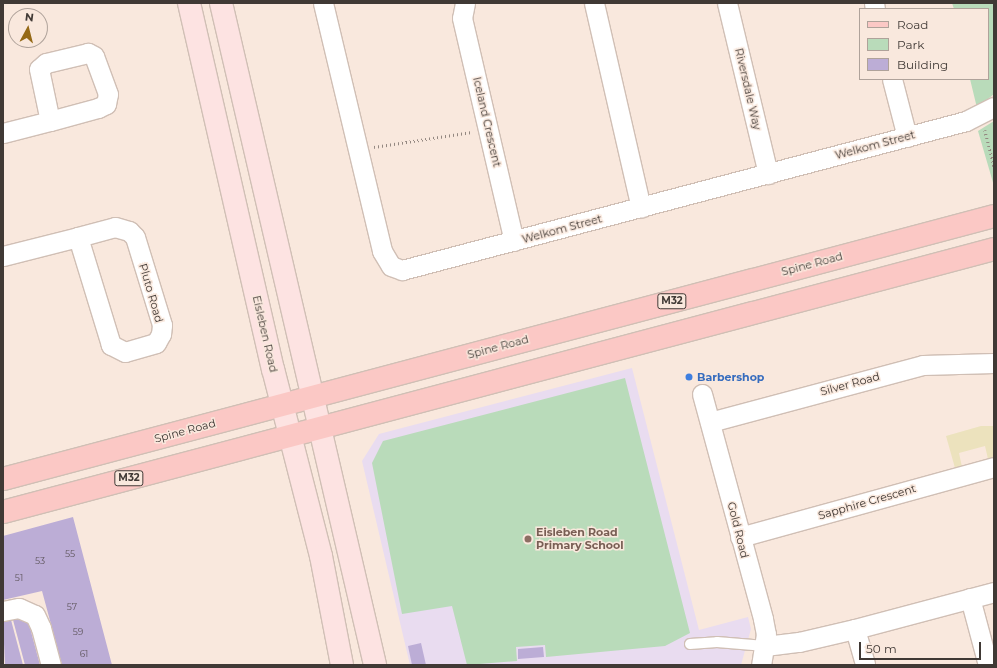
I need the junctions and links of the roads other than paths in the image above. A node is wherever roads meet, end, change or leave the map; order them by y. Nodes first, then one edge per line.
1 (189, 3) edge
2 (221, 3) edge
3 (323, 3) edge
4 (465, 3) edge
5 (594, 3) edge
6 (727, 3) edge
7 (892, 80) edge
8 (989, 110) edge
9 (50, 121) dead end
10 (3, 133) edge
11 (907, 137) junction
12 (768, 174) junction
13 (641, 208) junction
14 (994, 216) edge
15 (78, 237) junction
16 (514, 241) junction
17 (994, 249) edge
18 (3, 256) edge
19 (994, 363) edge
20 (702, 394) dead end
21 (313, 397) junction
22 (283, 405) junction
23 (710, 422) junction
24 (320, 428) junction
25 (291, 436) junction
26 (994, 467) edge
27 (3, 479) edge
28 (3, 512) edge
29 (740, 537) junction
30 (994, 592) edge
31 (970, 598) junction
32 (3, 611) edge
33 (855, 629) junction
34 (690, 644) dead end
35 (765, 646) junction
36 (51, 665) edge
37 (342, 665) edge
38 (375, 665) edge
39 (761, 665) edge
40 (865, 665) edge
41 (988, 665) edge

1 - 22 main road, Eisleben Road
2 - 21 main road
3 - 16 street, Welkom Street
4 - 16 street, Iceland Crescent
5 - 13 street
6 - 12 street, Riversdale Way
7 - 11 street
8 - 11 street, Welkom Street
9 - 10 street
11 - 12 street, Welkom Street
12 - 13 street, Welkom Street
13 - 16 street, Welkom Street
14 - 21 main road, Spine Road / M32
15 - 15 street, Pluto Road
15 - 18 street, Pluto Road
17 - 24 main road, M32
19 - 23 street, Silver Road
20 - 23 street, Gold Road
21 - 22 main road, Spine Road / M32
21 - 24 main road
22 - 25 main road, Eisleben Road
22 - 27 main road, Spine Road / M32
23 - 29 street, Gold Road
24 - 25 main road, M32
24 - 38 main road
25 - 28 main road, M32
25 - 37 main road, Eisleben Road
26 - 29 street, Sapphire Crescent
29 - 35 street, Gold Road
30 - 31 street
31 - 33 street
31 - 41 street
32 - 36 street
33 - 35 street
33 - 40 street
34 - 35 lane
35 - 39 street, Gold Road

